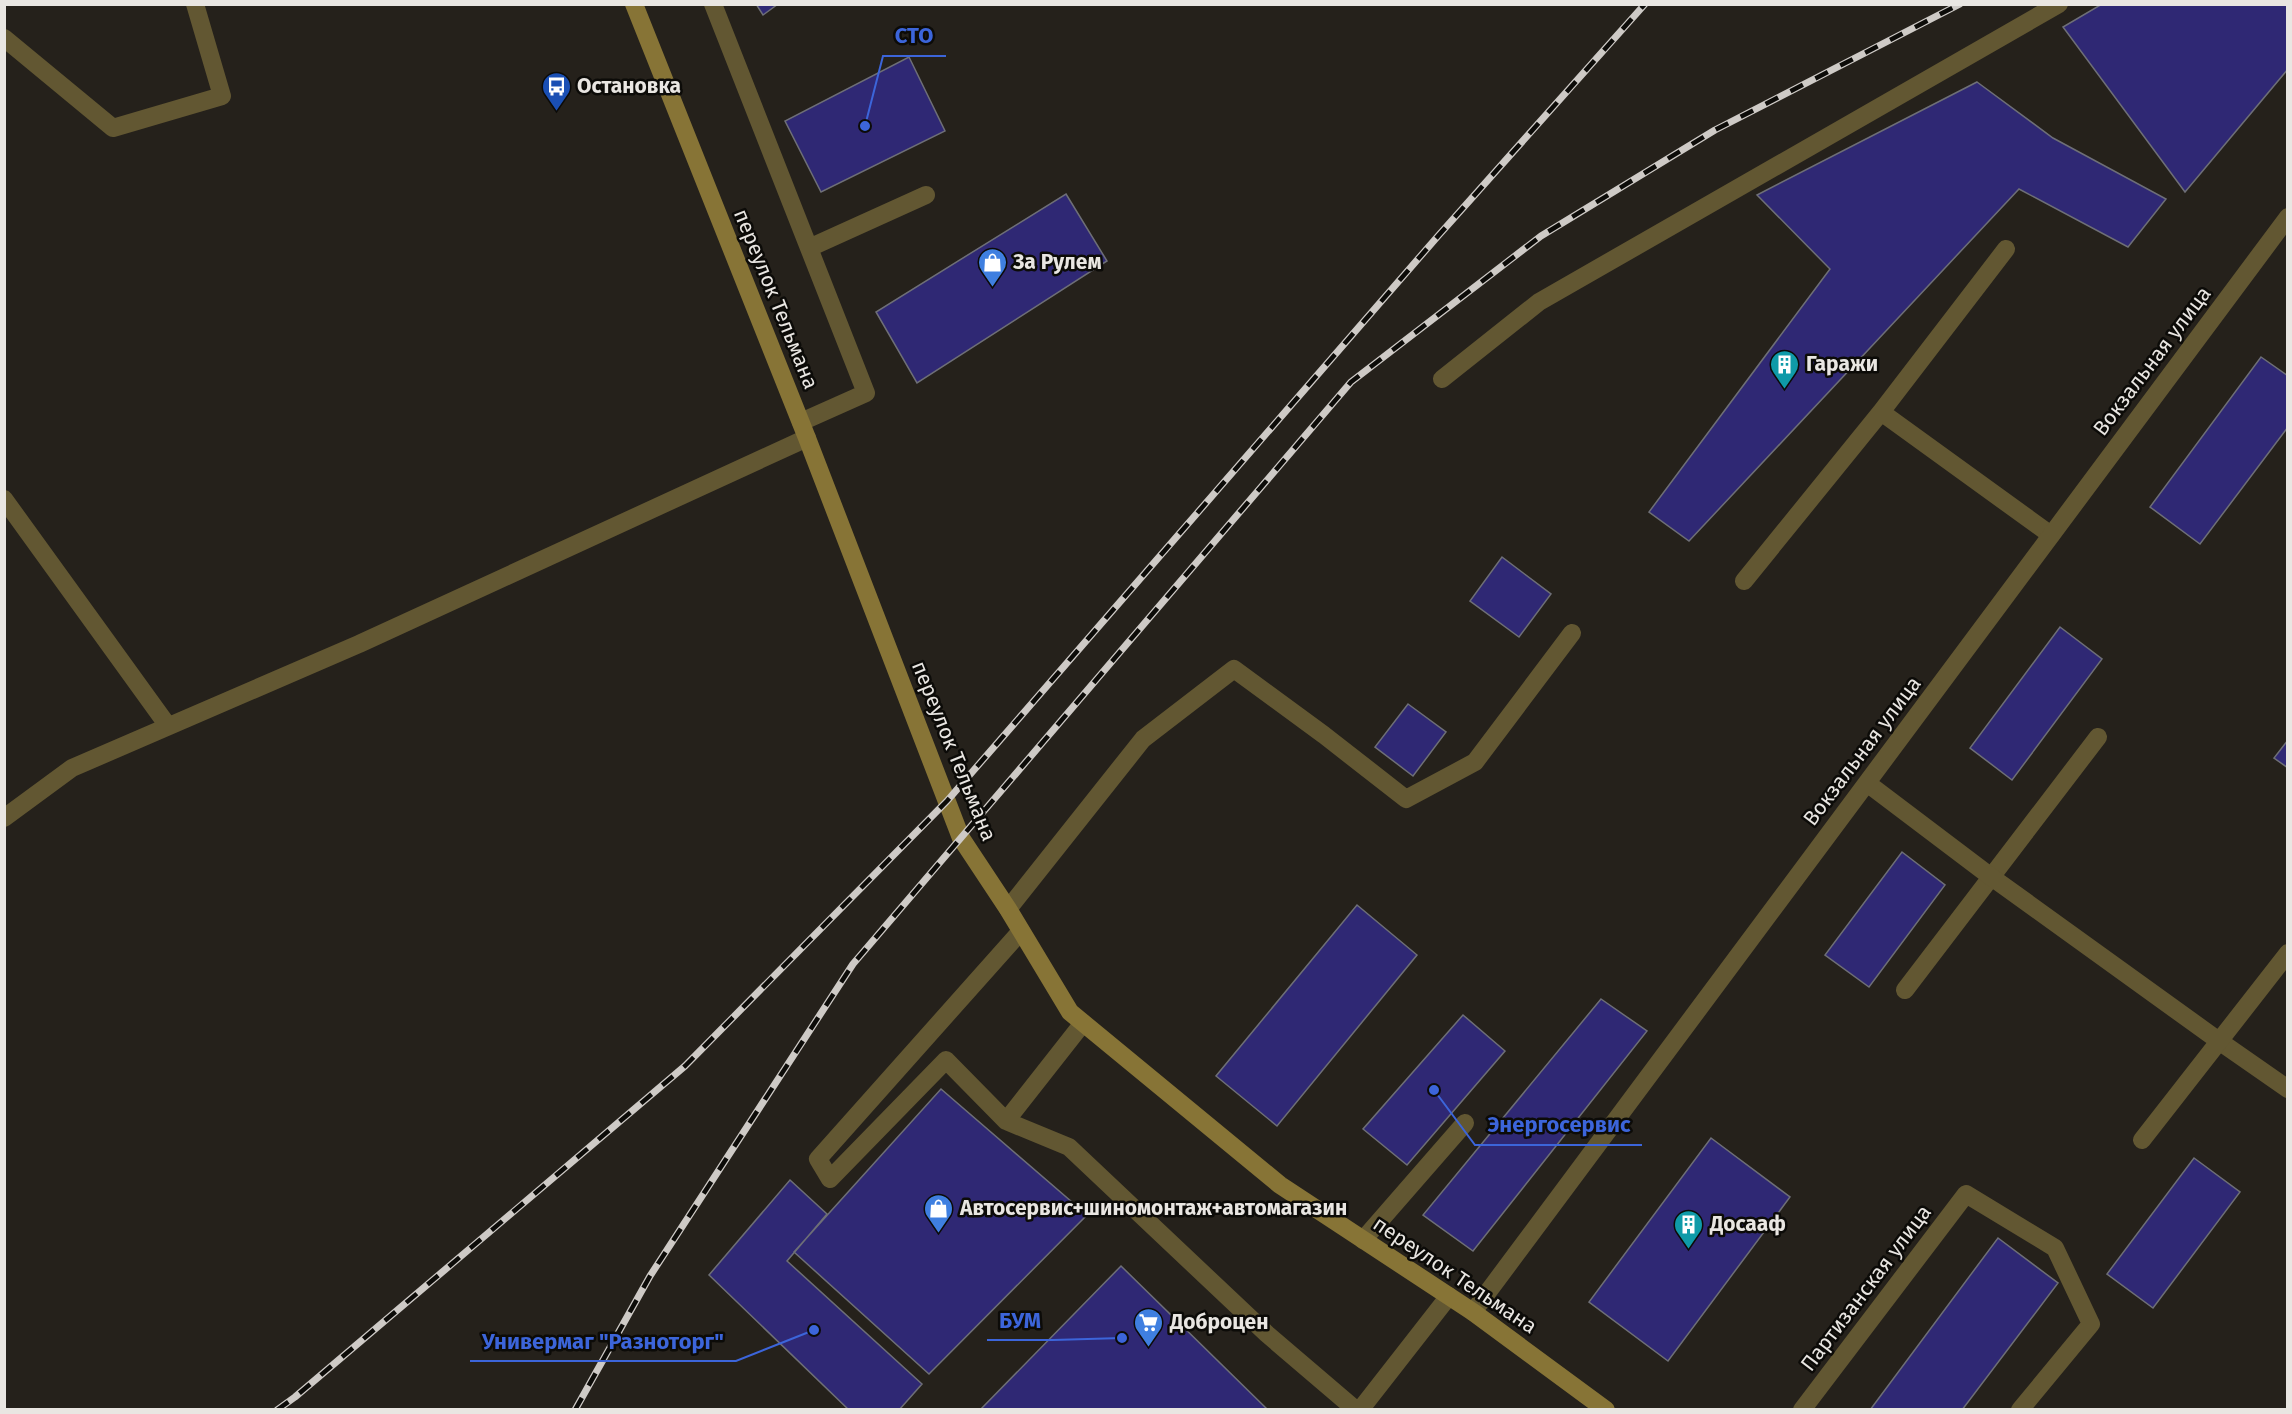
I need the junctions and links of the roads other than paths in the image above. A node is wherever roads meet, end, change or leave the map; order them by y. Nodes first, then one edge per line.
1 (195, 4) edge
2 (634, 4) edge
3 (713, 4) edge
4 (2059, 4) edge
5 (4, 38) edge
6 (926, 195) dead end
7 (2288, 217) edge
8 (809, 248) junction
9 (2006, 249) dead end
10 (1442, 379) dead end
11 (1881, 412) junction
12 (804, 430) junction
13 (4, 499) edge
14 (2051, 535) junction
15 (1744, 581) dead end
16 (1572, 633) dead end
17 (168, 726) junction
18 (2098, 737) dead end
19 (1867, 783) junction
20 (4, 818) edge
21 (1990, 876) junction
22 (1008, 909) junction
23 (1021, 931) junction
24 (2288, 952) edge
25 (1905, 990) dead end
26 (1083, 1023) junction
27 (2219, 1041) junction
28 (2288, 1089) edge
29 (1006, 1121) junction
30 (1465, 1123) dead end
31 (2142, 1140) dead end
32 (1363, 1240) junction
33 (1449, 1296) junction
34 (1473, 1312) junction
35 (1358, 1410) edge
36 (1606, 1410) edge
37 (1802, 1410) edge
38 (2020, 1410) edge

1 - 5 street
2 - 12 street, переулок Тельмана
3 - 8 street
4 - 10 street
6 - 8 street
7 - 14 street, Вокзальная улица
8 - 12 street
9 - 11 street
11 - 14 street
11 - 15 street
12 - 17 street
12 - 22 street, переулок Тельмана
13 - 17 street
14 - 19 street, Вокзальная улица
16 - 22 street
17 - 20 street
18 - 21 street
19 - 21 street
19 - 34 street, Вокзальная улица
21 - 25 street
21 - 27 street
22 - 23 street, переулок Тельмана
23 - 26 street, переулок Тельмана
23 - 29 street
24 - 27 street
26 - 29 street
26 - 32 street, переулок Тельмана
27 - 28 street
27 - 31 street
29 - 35 street
30 - 32 street
32 - 33 street, переулок Тельмана
33 - 34 street, переулок Тельмана
33 - 35 street
34 - 36 street, переулок Тельмана
37 - 38 street, Партизанская улица

